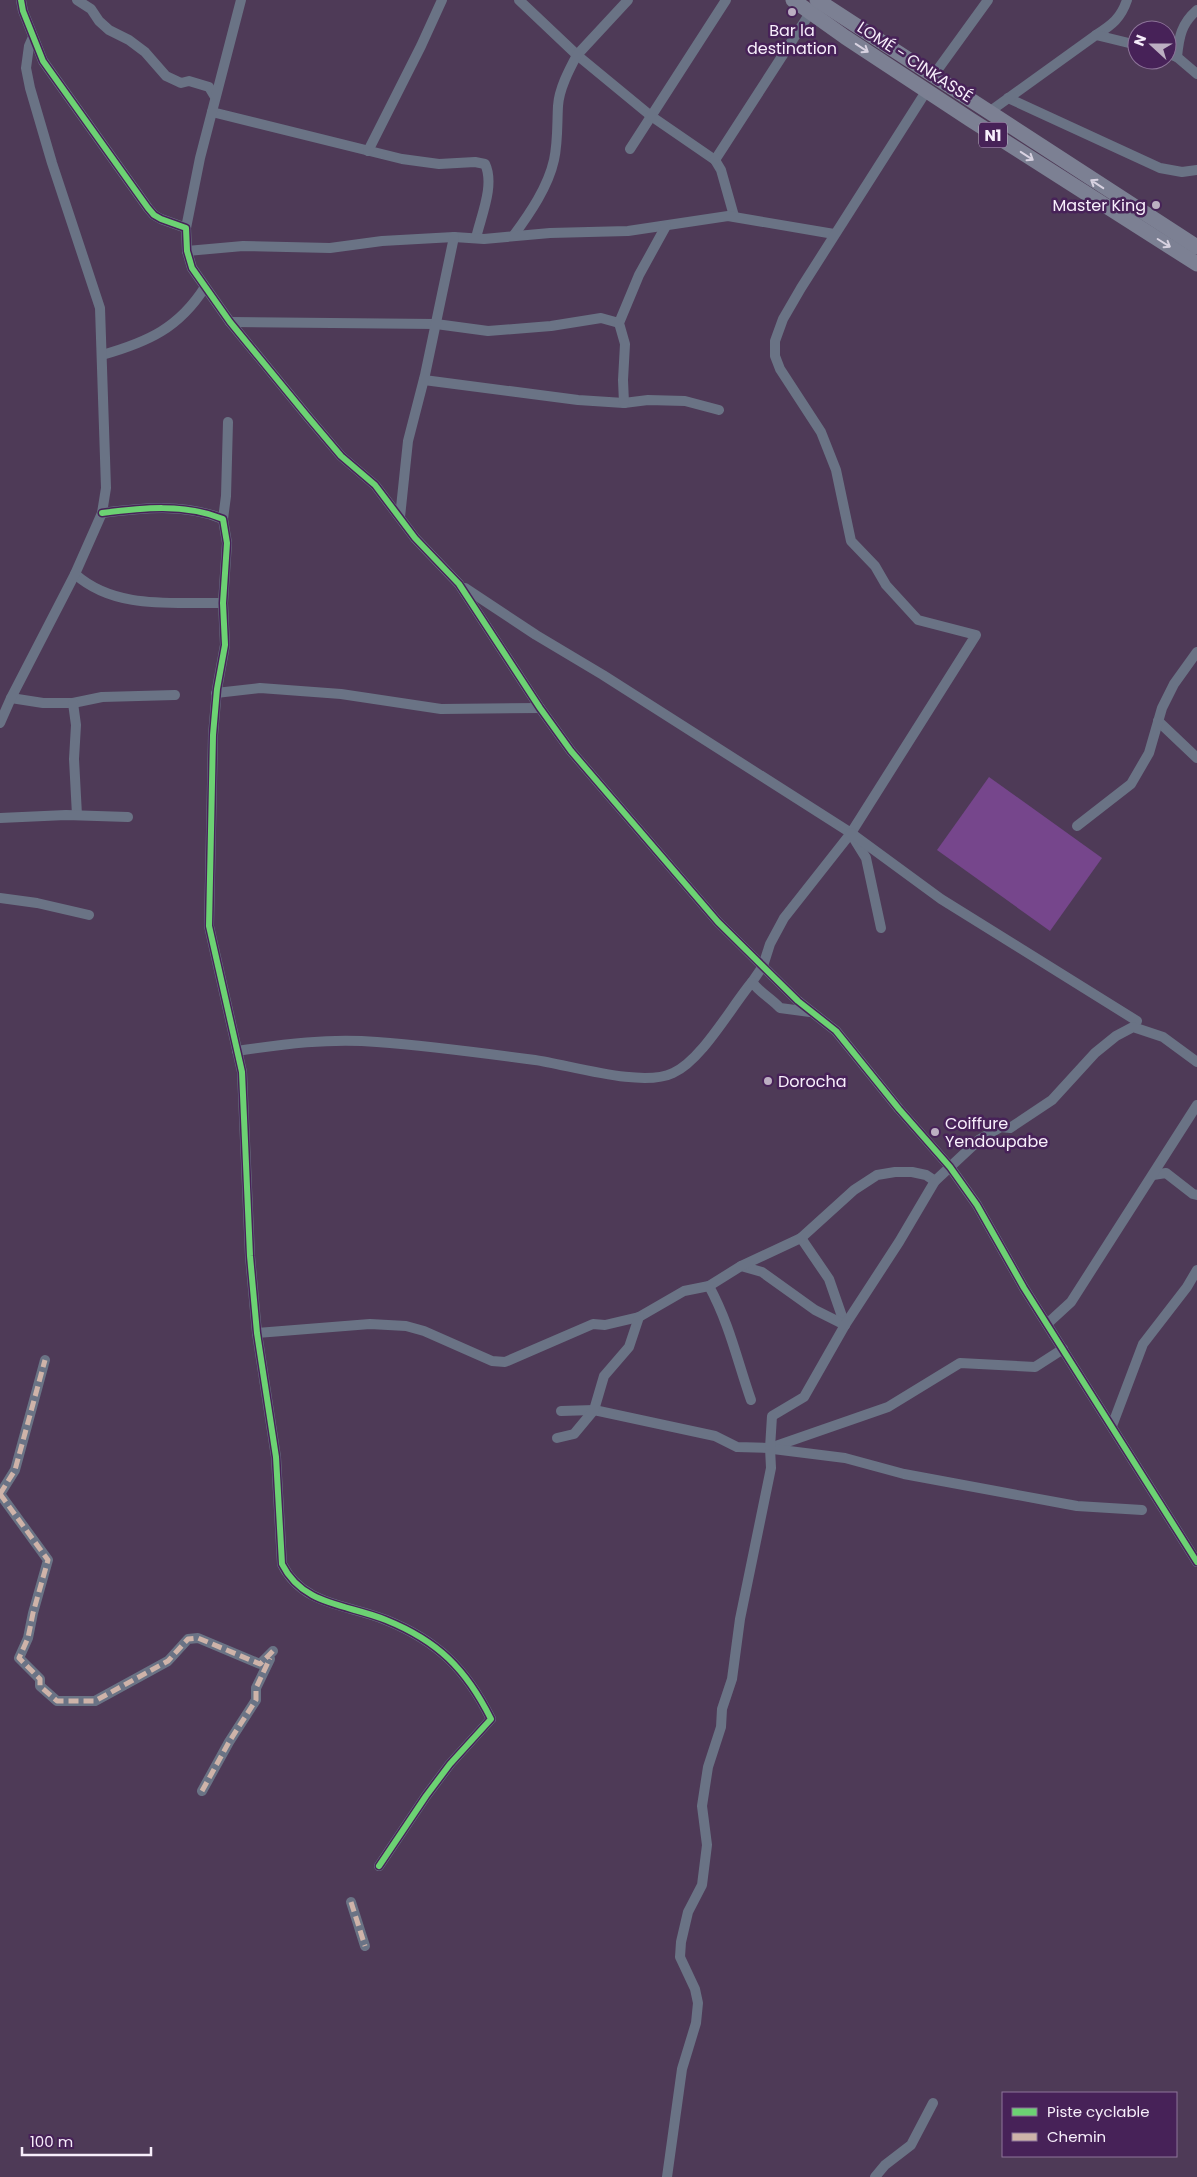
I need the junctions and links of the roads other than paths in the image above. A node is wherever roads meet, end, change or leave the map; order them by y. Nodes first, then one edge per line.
1 (21, 0) edge
2 (77, 0) edge
3 (241, 0) edge
4 (442, 0) edge
5 (519, 0) edge
6 (628, 0) edge
7 (726, 0) edge
8 (793, 0) edge
9 (988, 0) edge
10 (1127, 0) edge
11 (814, 6) edge
12 (1197, 10) edge
13 (844, 18) junction
14 (835, 30) junction
15 (1096, 35) junction
16 (33, 37) junction
17 (1127, 43) edge
18 (577, 55) junction
19 (1177, 57) joint
20 (1197, 74) edge
21 (930, 83) junction
22 (215, 97) junction
23 (1008, 98) junction
24 (212, 112) junction
25 (989, 112) junction
26 (651, 116) junction
27 (630, 149) dead end
28 (368, 151) junction
29 (715, 160) junction
30 (1197, 170) edge
31 (734, 216) junction
32 (666, 226) junction
33 (186, 228) junction
34 (834, 234) junction
35 (514, 235) junction
36 (454, 237) junction
37 (476, 238) junction
38 (1197, 248) edge
39 (187, 250) junction
40 (1197, 264) edge
41 (206, 287) junction
42 (230, 322) junction
43 (619, 323) junction
44 (436, 324) junction
45 (102, 355) junction
46 (424, 380) junction
47 (624, 404) junction
48 (719, 410) dead end
49 (228, 422) dead end
50 (102, 513) junction
51 (400, 516) junction
52 (223, 519) junction
53 (75, 574) junction
54 (459, 584) junction
55 (223, 603) junction
56 (1197, 652) edge
57 (216, 692) junction
58 (175, 695) dead end
59 (10, 698) junction
60 (73, 703) junction
61 (540, 708) junction
62 (1158, 721) junction
63 (0, 723) edge
64 (1197, 758) edge
65 (77, 815) junction
66 (128, 817) dead end
67 (0, 818) edge
68 (1077, 826) dead end
69 (850, 833) junction
70 (0, 898) edge
71 (89, 915) dead end
72 (880, 928) dead end
73 (763, 966) junction
74 (752, 982) junction
75 (810, 1012) junction
76 (1137, 1021) dead end
77 (237, 1051) junction
78 (1197, 1062) edge
79 (1197, 1105) edge
80 (950, 1167) junction
81 (1153, 1175) junction
82 (935, 1181) junction
83 (1197, 1195) edge
84 (801, 1238) junction
85 (741, 1266) junction
86 (1197, 1270) edge
87 (709, 1286) junction
88 (639, 1316) junction
89 (845, 1324) junction
90 (1047, 1324) junction
91 (257, 1333) junction
92 (1063, 1350) junction
93 (45, 1360) dead end
94 (751, 1400) dead end
95 (594, 1410) junction
96 (561, 1411) dead end
97 (1112, 1426) junction
98 (557, 1438) dead end
99 (770, 1448) junction
100 (0, 1494) edge
101 (1142, 1510) dead end
102 (1197, 1562) edge
103 (202, 1791) dead end
104 (379, 1866) dead end
105 (351, 1902) dead end
106 (365, 1946) dead end
107 (933, 2103) dead end
108 (667, 2177) edge
109 (875, 2177) edge

1 - 16 street
2 - 22 street
3 - 22 street
4 - 28 street
5 - 18 street
6 - 18 street
7 - 26 street
8 - 11 highway, LOMÉ - CINKASSÉ / N1
9 - 21 street
10 - 15 street
11 - 13 highway, LOMÉ - CINKASSÉ / N1
11 - 14 highway, LOMÉ - CINKASSÉ / N1
11 - 29 street
12 - 19 street
13 - 14 highway
13 - 21 highway, LOMÉ - CINKASSÉ / N1
14 -> 21 highway, LOMÉ - CINKASSÉ / N1
15 - 17 street
15 - 23 street
16 - 33 street
16 - 45 street
18 - 26 street
18 - 35 street
19 - 20 street
21 - 25 highway, LOMÉ - CINKASSÉ / N1
21 - 34 street
21 -> 40 highway, LOMÉ - CINKASSÉ / N1
22 - 24 street
23 - 25 street
23 - 30 street
24 - 28 street
24 - 33 street
38 -> 25 highway, LOMÉ - CINKASSÉ / N1
26 - 27 street
26 - 29 street
28 - 37 street
29 - 31 street
31 - 32 street
31 - 34 street
32 - 35 street
32 - 43 street
33 - 39 street
34 - 69 street
35 - 37 street
36 - 37 street
36 - 39 street
36 - 44 street
39 - 41 street
41 - 42 street
41 - 45 street
42 - 44 street
42 - 51 street
43 - 44 street
43 - 47 street
44 - 46 street
45 - 50 street
46 - 47 street
46 - 51 street
47 - 48 street
49 - 52 street
50 - 52 street
50 - 53 street
51 - 54 street
52 - 55 street
53 - 55 street
53 - 59 street
54 - 61 street
54 - 69 street
55 - 57 street
56 - 62 street
57 - 61 street
57 - 77 street
58 - 60 street
59 - 60 street
59 - 63 street
60 - 65 street
61 - 73 street
62 - 64 street
62 - 68 street
65 - 66 street
65 - 67 street
69 - 72 street
69 - 73 street
69 - 76 street
70 - 71 street
73 - 74 street
73 - 75 street
74 - 75 street
74 - 77 street
75 - 80 street
77 - 91 street
78 - 80 street
79 - 81 street
80 - 82 street
80 - 90 street
81 - 83 street
81 - 90 street
82 - 84 street
82 - 89 street
84 - 85 street
84 - 89 street
85 - 87 street
85 - 89 street
86 - 97 street
87 - 88 street
87 - 94 street
88 - 91 street
88 - 95 street
89 - 99 street
90 - 92 street
91 - 104 street
92 - 97 street
92 - 99 street
93 - 100 street
95 - 96 street
95 - 98 street
95 - 99 street
97 - 102 street
99 - 101 street
99 - 108 street
100 - 103 street
105 - 106 street
107 - 109 street

